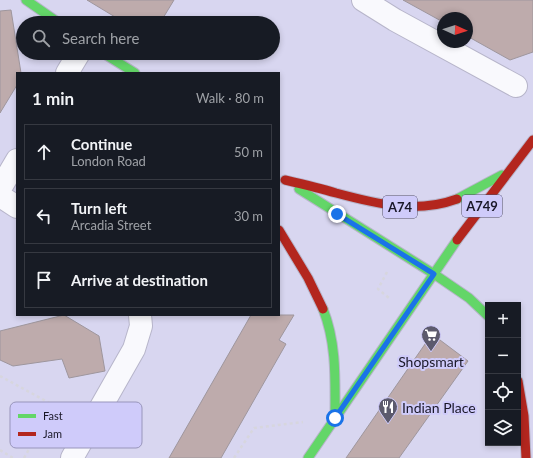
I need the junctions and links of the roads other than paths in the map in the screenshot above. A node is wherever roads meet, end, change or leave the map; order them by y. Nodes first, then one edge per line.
1 (26, 0) edge
2 (363, 0) edge
3 (49, 16) edge
4 (75, 60) edge
5 (114, 60) edge
6 (68, 72) edge
7 (133, 72) edge
8 (516, 86) dead end
9 (533, 140) edge
10 (16, 162) edge
11 (510, 170) junction
12 (282, 178) edge
13 (0, 189) edge
14 (0, 196) edge
15 (16, 206) edge
16 (280, 232) edge
17 (434, 274) junction
18 (485, 312) edge
19 (140, 316) edge
20 (521, 398) edge
21 (97, 402) edge
22 (335, 418) junction
23 (308, 458) edge
24 (526, 458) edge

1 - 3 main road
2 - 8 street
4 - 6 street
5 - 7 main road
9 - 11 main road, A749
10 - 13 street
11 - 12 main road, A74
11 - 17 main road, A749
12 - 17 main road, A74
14 - 15 street
16 - 22 main road
17 - 18 main road
17 - 22 main road
19 - 21 street
20 - 24 main road
22 - 23 main road

